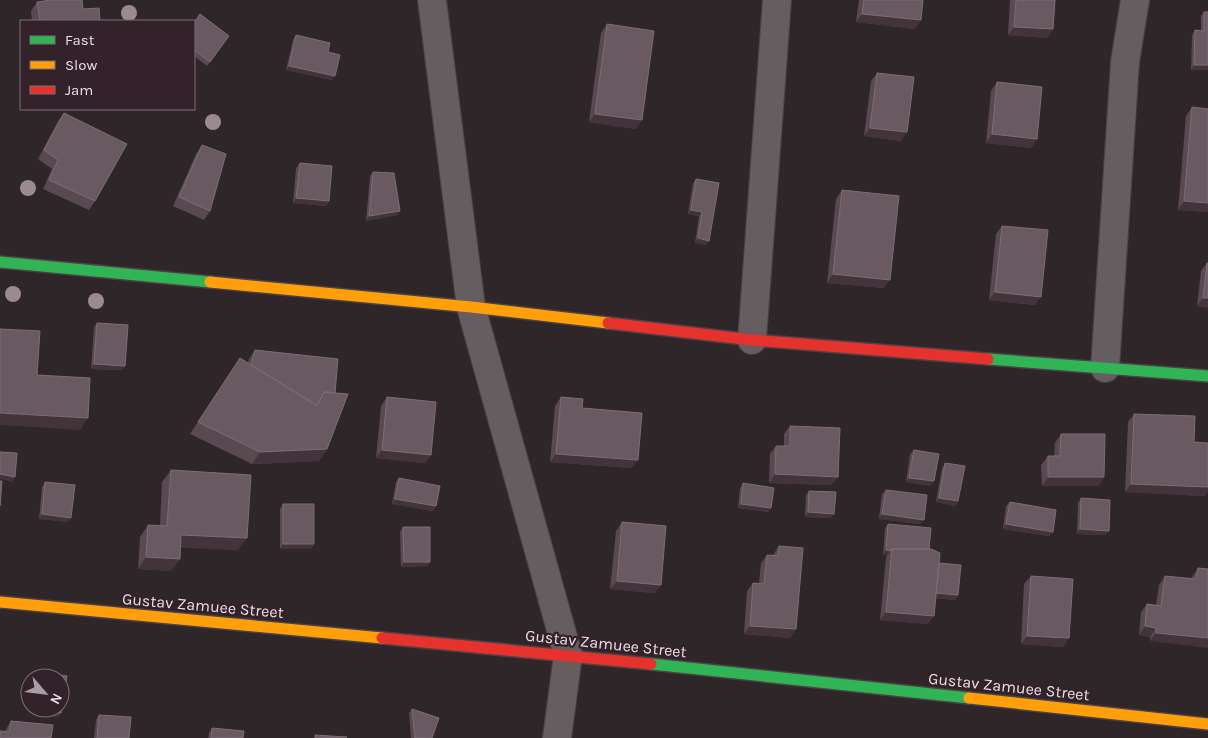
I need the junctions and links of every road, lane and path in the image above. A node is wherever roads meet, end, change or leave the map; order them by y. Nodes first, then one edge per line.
1 (432, 0) edge
2 (777, 0) edge
3 (1136, 0) edge
4 (0, 262) edge
5 (471, 307) junction
6 (752, 340) junction
7 (1105, 368) junction
8 (1208, 376) edge
9 (0, 602) edge
10 (568, 655) junction
11 (1208, 724) edge
12 (557, 738) edge

1 - 5 street
2 - 6 street
3 - 7 street
4 - 5 street
5 - 6 street
5 - 10 street
6 - 7 street
7 - 8 street
9 - 10 street, Gustav Zamuee Street
10 - 11 street, Gustav Zamuee Street
10 - 12 street

